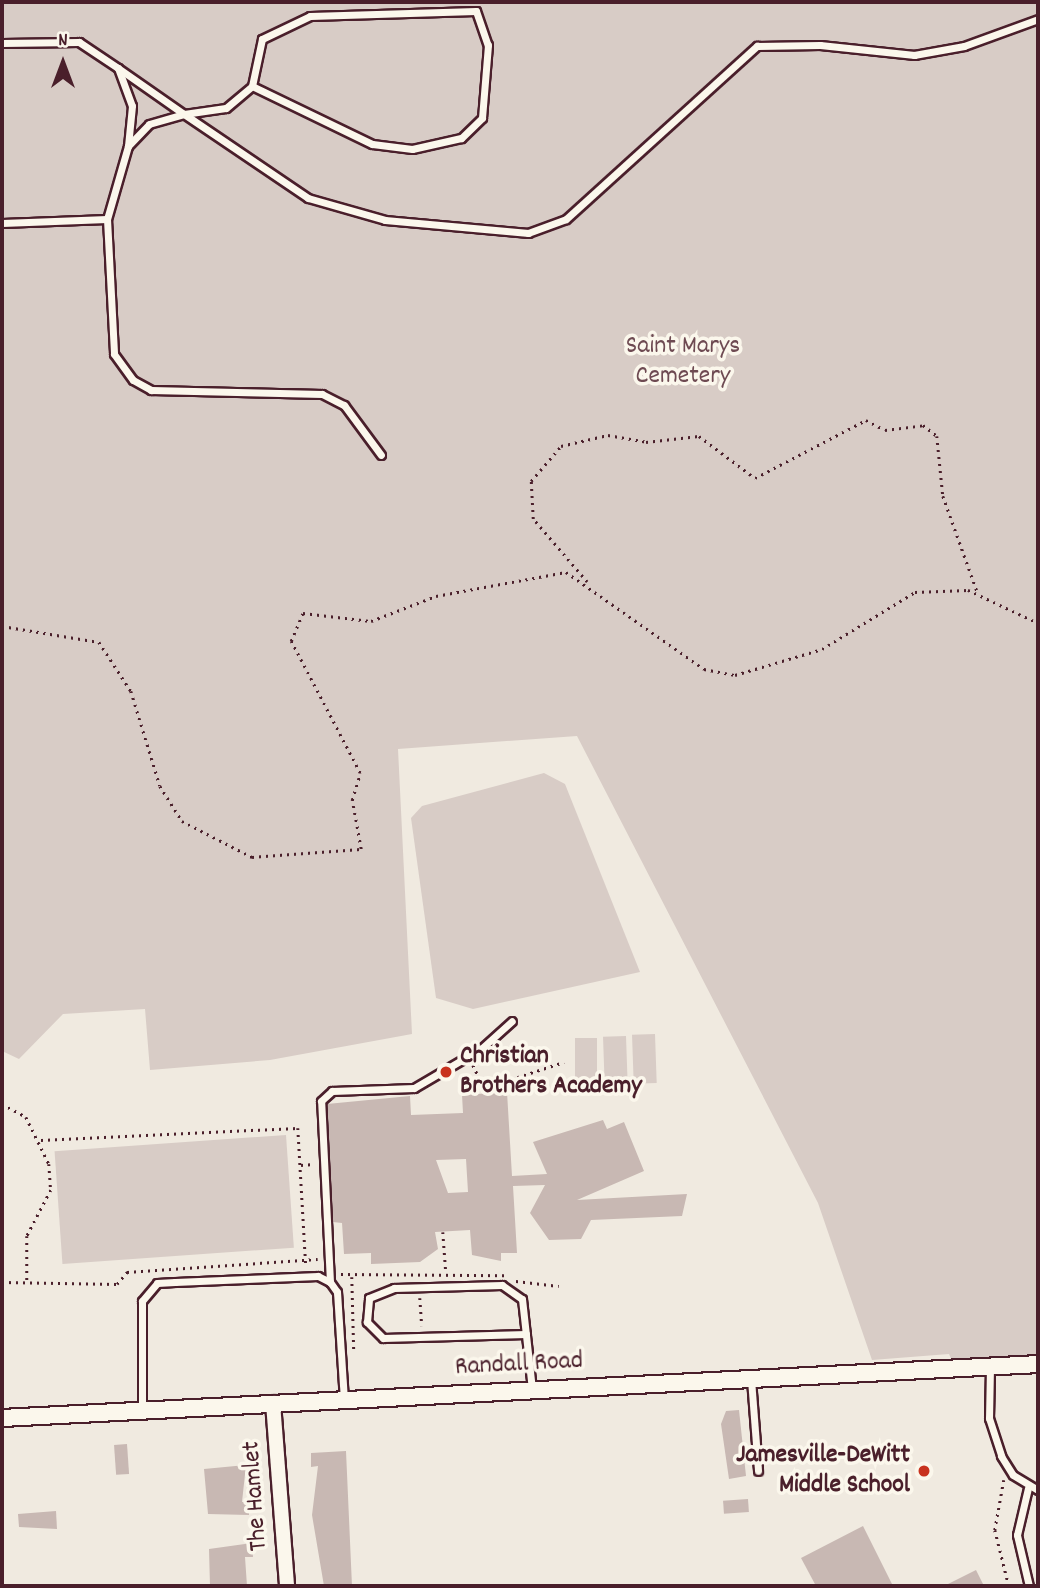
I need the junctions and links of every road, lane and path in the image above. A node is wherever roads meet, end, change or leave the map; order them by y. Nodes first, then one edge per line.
1 (1038, 19) edge
2 (2, 43) edge
3 (118, 68) junction
4 (252, 86) junction
5 (184, 114) junction
6 (128, 146) junction
7 (107, 219) junction
8 (2, 223) edge
9 (381, 455) dead end
10 (587, 582) junction
11 (978, 594) junction
12 (1038, 623) edge
13 (2, 626) edge
14 (512, 1021) dead end
15 (468, 1056) junction
16 (564, 1062) dead end
17 (2, 1104) edge
18 (41, 1140) junction
19 (443, 1231) dead end
20 (446, 1273) dead end
21 (417, 1274) dead end
22 (306, 1277) junction
23 (352, 1277) dead end
24 (330, 1282) junction
25 (27, 1283) dead end
26 (419, 1287) junction
27 (526, 1334) junction
28 (423, 1340) junction
29 (354, 1351) dead end
30 (1038, 1364) edge
31 (990, 1366) junction
32 (751, 1378) junction
33 (533, 1388) junction
34 (344, 1399) junction
35 (273, 1403) junction
36 (142, 1410) junction
37 (2, 1418) edge
38 (758, 1471) dead end
39 (998, 1472) dead end
40 (1028, 1488) junction
41 (1038, 1490) edge
42 (287, 1586) edge
43 (1009, 1586) edge
44 (1029, 1586) edge

1 - 5 lane
2 - 3 lane
3 - 5 lane
3 - 6 lane
4 - 4 lane
4 - 5 lane
5 - 6 lane
6 - 7 lane
7 - 8 lane
7 - 9 lane
10 - 11 path
10 - 11 path
10 - 13 path
11 - 12 path
14 - 15 lane
15 - 16 path
15 - 24 lane
17 - 18 path
18 - 22 path
18 - 25 path
19 - 20 path
21 - 26 path
22 - 24 lane
22 - 36 lane
23 - 29 path
24 - 34 lane
26 - 27 lane
26 - 28 path
26 - 28 lane
27 - 28 lane
27 - 33 lane
30 - 31 street, Randall Road
31 - 32 street, Randall Road
31 - 40 lane
32 - 33 street, Randall Road
32 - 38 lane
33 - 34 street, Randall Road
34 - 35 street, Randall Road
35 - 36 street, Randall Road
35 - 42 street, The Hamlet
36 - 37 street, Randall Road
39 - 43 path
40 - 41 lane
40 - 44 lane

